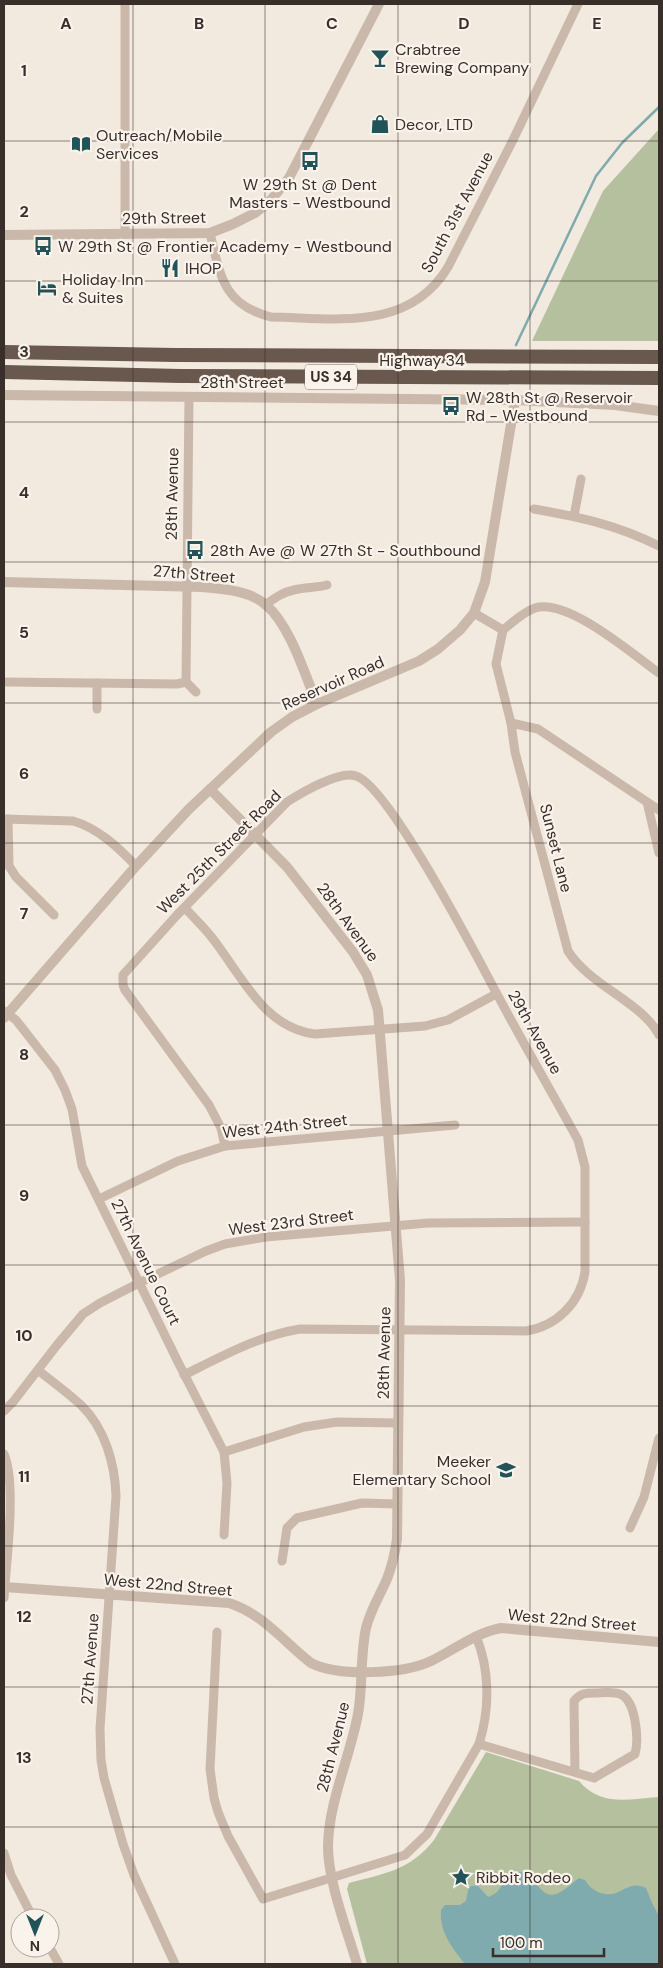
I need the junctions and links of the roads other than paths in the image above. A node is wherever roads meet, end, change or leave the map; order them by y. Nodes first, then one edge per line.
1 (125, 4) edge
2 (378, 4) edge
3 (578, 4) edge
4 (210, 233) junction
5 (125, 234) junction
6 (4, 235) edge
7 (4, 352) edge
8 (659, 357) edge
9 (4, 372) edge
10 (659, 378) edge
11 (4, 395) edge
12 (189, 397) junction
13 (515, 400) junction
14 (659, 411) edge
15 (581, 478) dead end
16 (534, 509) dead end
17 (574, 516) junction
18 (659, 546) edge
19 (4, 582) edge
20 (327, 585) dead end
21 (186, 586) junction
22 (265, 604) junction
23 (474, 613) junction
24 (503, 630) junction
25 (659, 673) edge
26 (4, 682) edge
27 (186, 682) junction
28 (97, 683) junction
29 (196, 692) dead end
30 (317, 704) junction
31 (97, 709) dead end
32 (511, 723) junction
33 (355, 775) joint
34 (210, 790) junction
35 (647, 802) junction
36 (659, 810) edge
37 (6, 819) edge
38 (255, 836) junction
39 (659, 853) edge
40 (136, 866) junction
41 (184, 908) junction
42 (54, 915) dead end
43 (496, 994) junction
44 (5, 1014) edge
45 (380, 1030) junction
46 (658, 1030) edge
47 (455, 1125) dead end
48 (388, 1130) junction
49 (225, 1146) junction
50 (99, 1199) junction
51 (585, 1222) junction
52 (396, 1225) junction
53 (140, 1283) junction
54 (400, 1329) junction
55 (39, 1371) junction
56 (184, 1375) junction
57 (4, 1411) edge
58 (398, 1423) junction
59 (659, 1438) edge
60 (224, 1452) junction
61 (4, 1454) edge
62 (7, 1492) edge
63 (397, 1504) junction
64 (630, 1528) dead end
65 (224, 1535) dead end
66 (282, 1562) dead end
67 (4, 1588) edge
68 (110, 1594) junction
69 (4, 1598) edge
70 (217, 1632) dead end
71 (476, 1636) junction
72 (659, 1642) edge
73 (361, 1671) junction
74 (479, 1744) junction
75 (575, 1772) junction
76 (4, 1853) edge
77 (333, 1879) junction
78 (28, 1908) edge
79 (175, 1964) edge
80 (357, 1964) edge

1 - 5 street
2 - 4 street, 29th Street
3 - 4 street, South 31st Avenue
4 - 5 street, 29th Street
5 - 6 street, 29th Street
7 - 8 highway, Highway 34 / US 34
9 - 10 highway, Highway 34 / US 34
11 - 12 street, 28th Street
12 - 13 street, 28th Street
12 - 21 street, 28th Avenue
13 - 14 street, 28th Street
13 - 23 street, Reservoir Road
15 - 17 street
16 - 17 street
17 - 18 street
19 - 21 street, 27th Street
20 - 22 street
21 - 22 street, 27th Street
21 - 27 street, 28th Avenue
22 - 30 street, 27th Street
23 - 24 street
23 - 30 street, Reservoir Road
24 - 25 street
24 - 32 street, Sunset Lane
26 - 28 street
27 - 28 street
27 - 29 street
28 - 31 street
30 - 34 street, Reservoir Road
32 - 35 street
32 - 46 street, Sunset Lane
33 - 38 street, West 25th Street Road
33 - 43 street, 29th Avenue
34 - 38 street, 28th Avenue
34 - 40 street, Reservoir Road
35 - 36 street
35 - 39 street
37 - 40 street
37 - 42 street
38 - 41 street, West 25th Street Road
38 - 45 street, 28th Avenue
40 - 44 street, Reservoir Road
41 - 45 street
41 - 49 street, West 25th Street Road
43 - 45 street
43 - 51 street, 29th Avenue
44 - 50 street, 27th Avenue Court
45 - 48 street, 28th Avenue
47 - 48 street, West 24th Street
48 - 49 street, West 24th Street
48 - 52 street, 28th Avenue
49 - 50 street, West 24th Street
50 - 53 street, 27th Avenue Court
51 - 52 street, West 23rd Street
51 - 54 street, 29th Avenue
52 - 53 street, West 23rd Street
52 - 54 street, 28th Avenue
53 - 55 street, West 23rd Street
53 - 56 street, 27th Avenue Court
54 - 56 street
54 - 58 street, 28th Avenue
55 - 57 street, West 23rd Street
55 - 68 street, 27th Avenue
56 - 60 street, 27th Avenue Court
58 - 60 street
58 - 63 street, 28th Avenue
59 - 64 street
60 - 65 street, 27th Avenue Court
61 - 62 street
62 - 67 street
63 - 66 street
63 - 73 street, 28th Avenue
67 - 68 street, West 22nd Street
67 - 69 street
68 - 73 street, West 22nd Street
68 - 79 street, 27th Avenue
70 - 77 street
71 - 72 street, West 22nd Street
71 - 73 street, West 22nd Street
71 - 74 street
73 - 77 street, 28th Avenue
74 - 75 street
74 - 77 street
75 - 75 street
76 - 78 street
77 - 80 street, 28th Avenue

